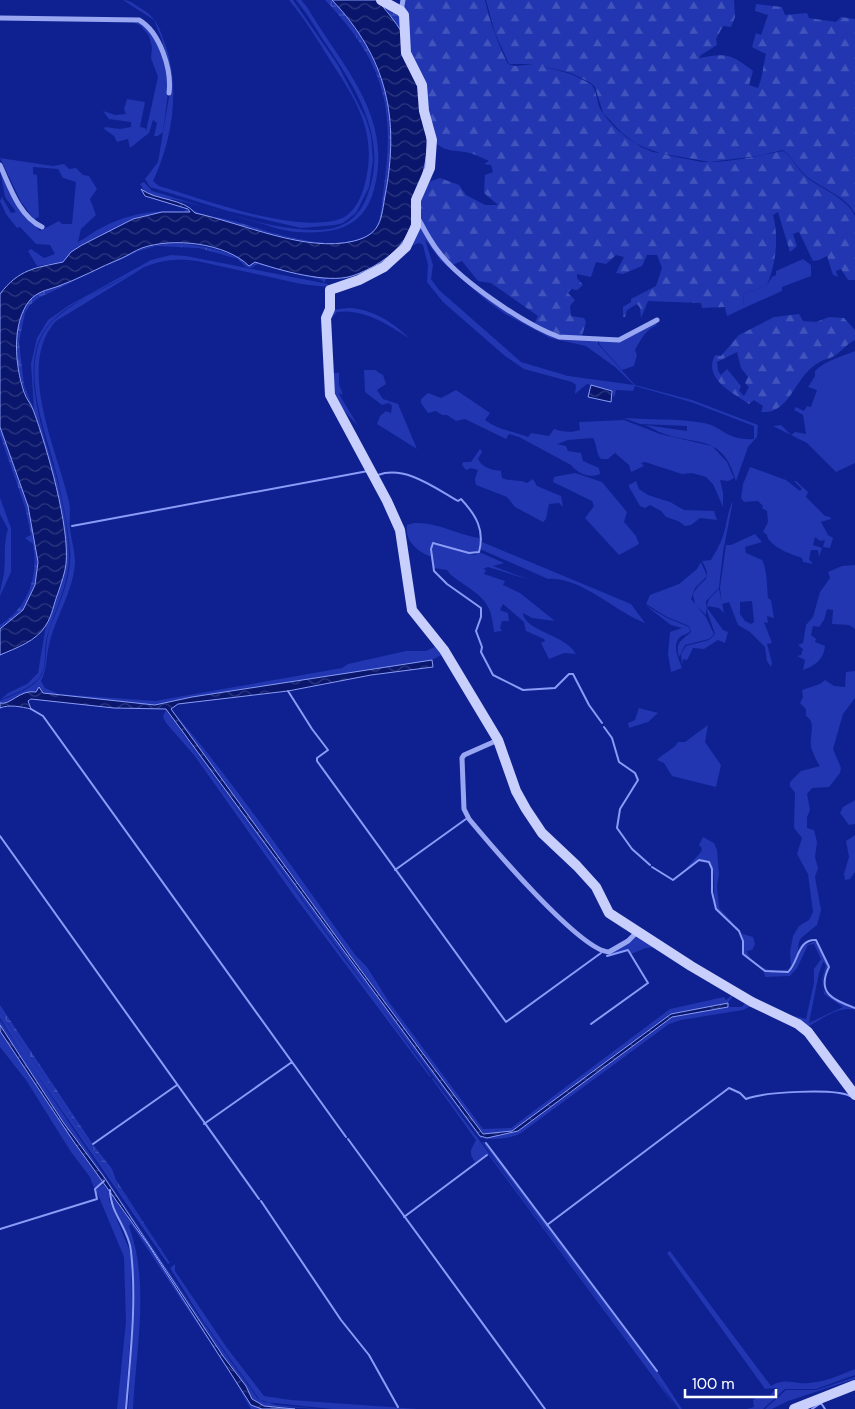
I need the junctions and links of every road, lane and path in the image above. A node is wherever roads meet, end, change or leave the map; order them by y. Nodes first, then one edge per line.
1 (381, 0) edge
2 (402, 5) edge
3 (0, 18) edge
4 (169, 93) dead end
5 (0, 166) edge
6 (417, 216) junction
7 (42, 227) dead end
8 (657, 320) dead end
9 (498, 740) junction
10 (638, 931) junction
11 (855, 1095) edge
12 (855, 1386) edge
13 (794, 1409) edge

1 - 2 street
2 - 6 street
3 - 4 street
5 - 7 street
6 - 8 street
6 - 9 street
9 - 10 street
9 - 10 street
10 - 11 street
12 - 13 street

